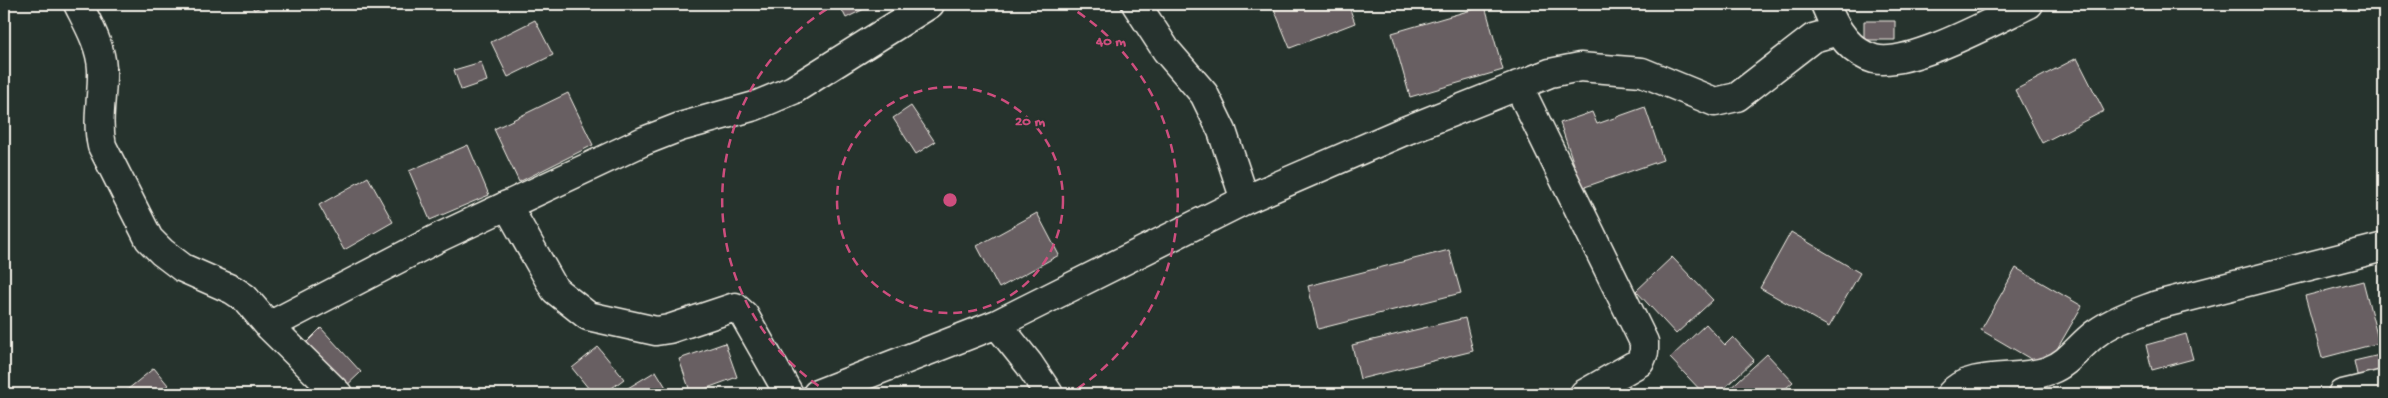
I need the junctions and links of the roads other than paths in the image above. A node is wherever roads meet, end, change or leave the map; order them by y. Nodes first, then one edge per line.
1 (78, 4) edge
2 (930, 4) edge
3 (1136, 4) edge
4 (1825, 4) edge
5 (2029, 4) edge
6 (1838, 31) junction
7 (1518, 86) junction
8 (1245, 200) junction
9 (507, 205) junction
10 (2384, 247) edge
11 (997, 324) junction
12 (269, 326) junction
13 (2384, 384) edge
14 (338, 394) edge
15 (789, 394) edge
16 (817, 394) edge
17 (1049, 394) edge
18 (1584, 394) edge
19 (1951, 394) edge
20 (2342, 394) edge

1 - 12 street
2 - 9 street
3 - 8 street
4 - 6 street
5 - 6 street
6 - 7 street
7 - 8 street
7 - 18 street
8 - 11 street
9 - 12 street
9 - 15 street
10 - 19 street
11 - 16 street
11 - 17 street
12 - 14 street
13 - 20 street

